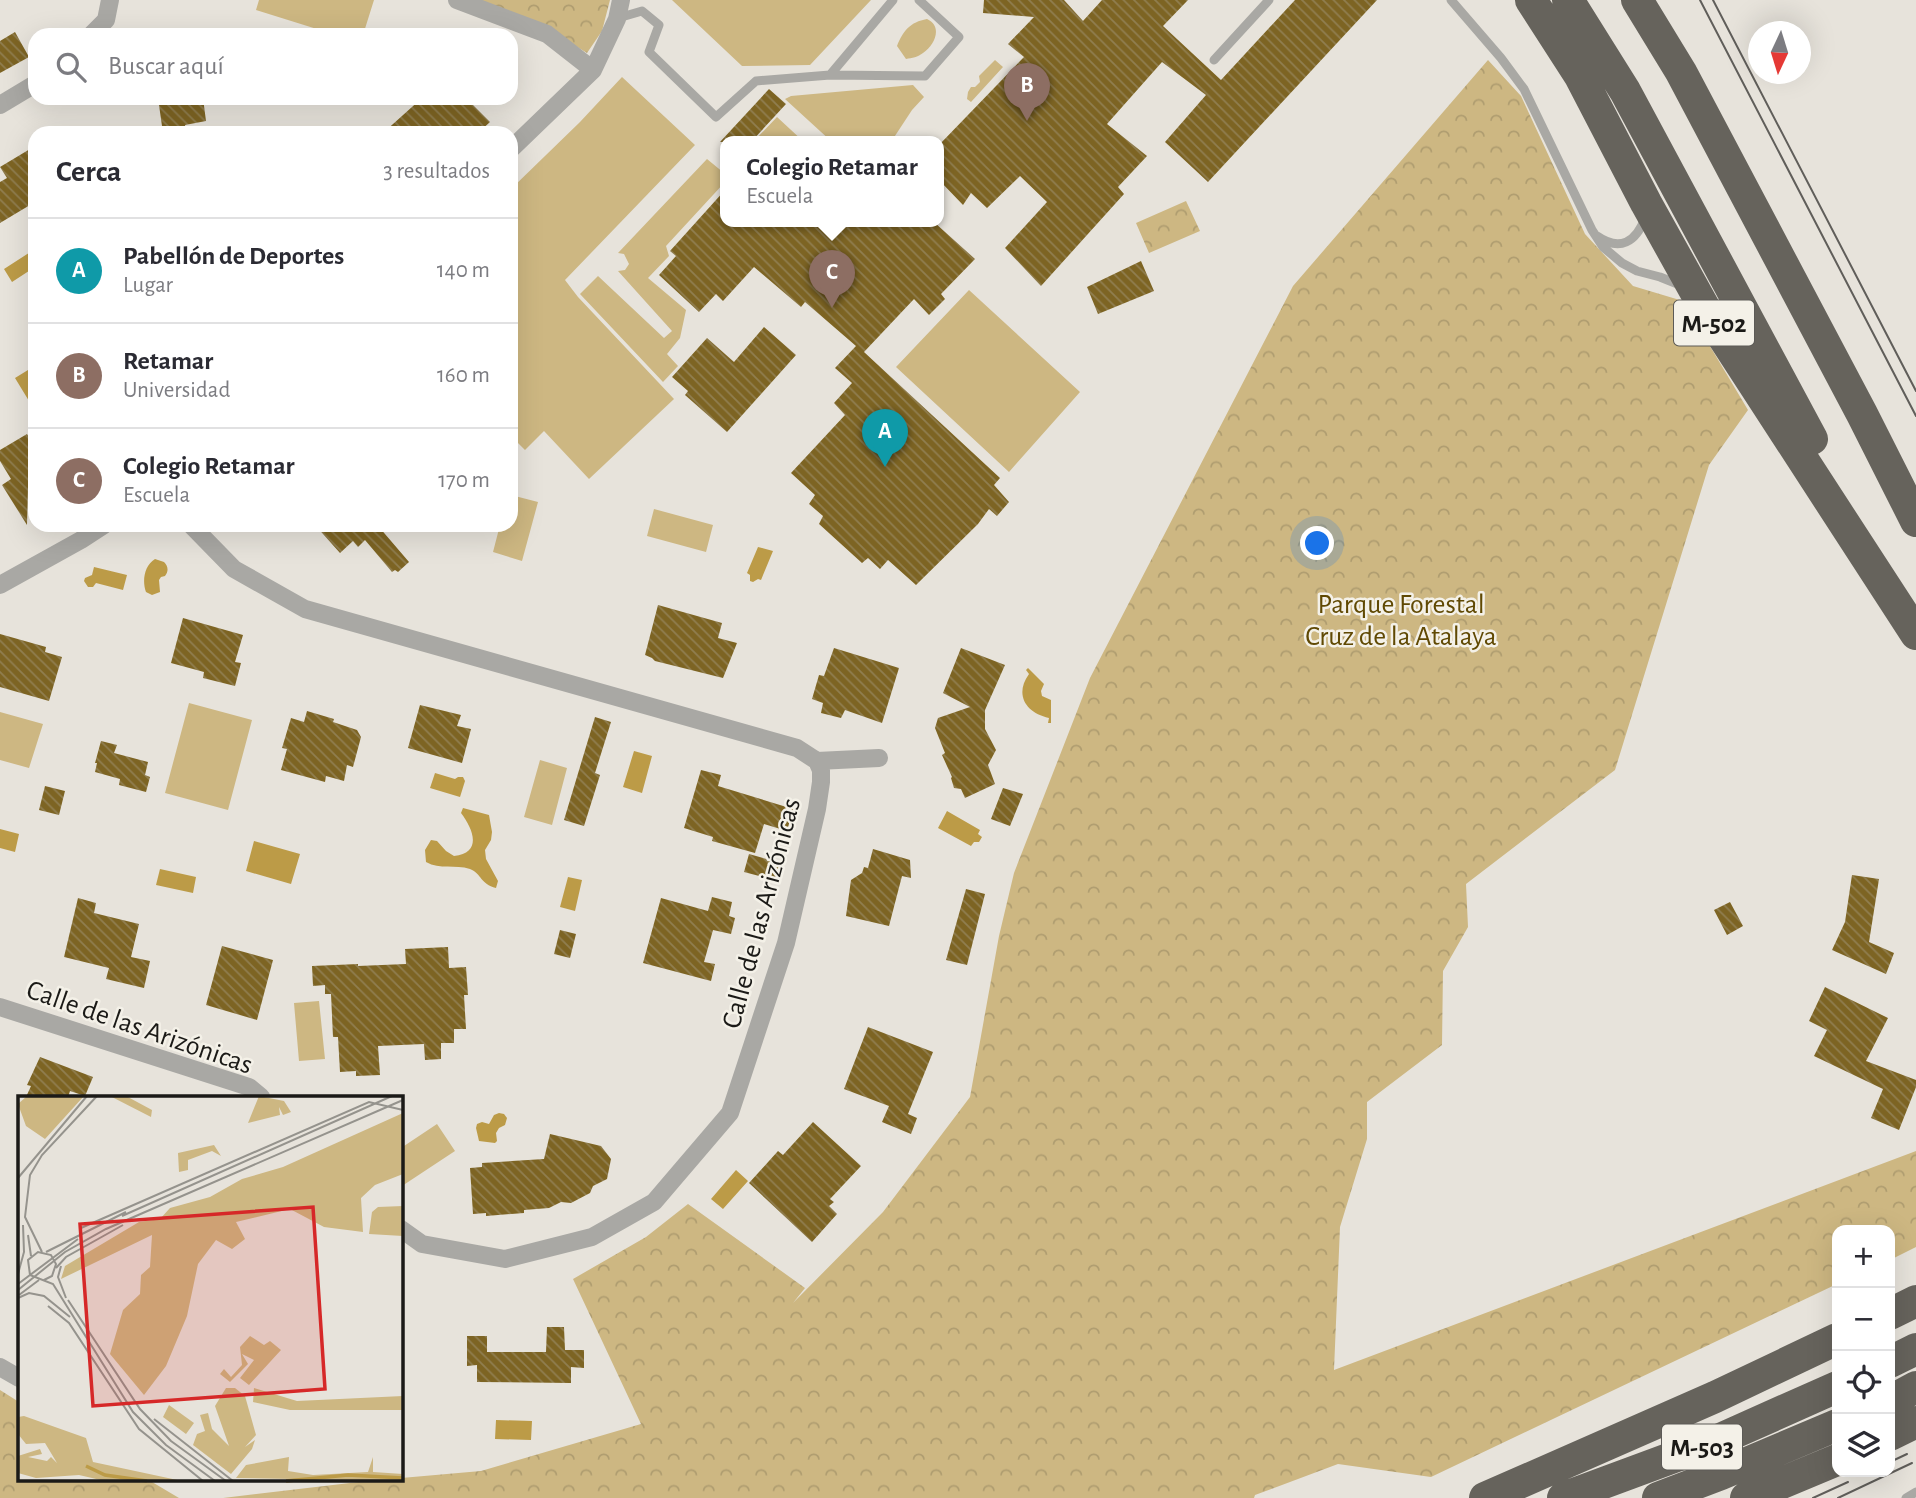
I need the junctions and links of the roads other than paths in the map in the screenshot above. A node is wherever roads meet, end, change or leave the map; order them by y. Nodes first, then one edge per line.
1 (110, 0) edge
2 (457, 0) edge
3 (621, 0) edge
4 (893, 0) edge
5 (919, 0) edge
6 (1269, 0) edge
7 (1451, 0) edge
8 (1531, 0) edge
9 (1568, 0) edge
10 (1637, 0) edge
11 (617, 19) junction
12 (98, 28) edge
13 (1214, 60) dead end
14 (593, 70) junction
15 (830, 75) junction
16 (28, 88) edge
17 (0, 104) edge
18 (518, 142) edge
19 (1646, 203) junction
20 (1591, 230) junction
21 (1705, 309) junction
22 (1862, 414) junction
23 (1916, 507) edge
24 (1916, 521) edge
25 (93, 532) edge
26 (198, 532) edge
27 (0, 585) edge
28 (1916, 634) edge
29 (879, 758) dead end
30 (817, 761) junction
31 (0, 1007) edge
32 (260, 1096) edge
33 (402, 1230) edge
34 (1916, 1301) edge
35 (1895, 1312) edge
36 (1832, 1341) edge
37 (1916, 1349) edge
38 (1895, 1360) edge
39 (0, 1367) edge
40 (18, 1377) edge
41 (1916, 1387) edge
42 (1832, 1389) edge
43 (1895, 1398) edge
44 (1916, 1422) edge
45 (1832, 1427) edge
46 (1895, 1432) edge
47 (1832, 1462) edge
48 (1916, 1492) edge
49 (1485, 1498) edge
50 (1563, 1498) edge
51 (1658, 1498) edge
52 (1746, 1498) edge
53 (1906, 1498) edge

1 - 12 street
2 - 14 street
3 - 11 street
4 - 15 lane
5 - 15 lane
6 - 13 lane
7 - 20 lane
8 - 19 highway, M-502
9 - 28 highway, M-502
10 - 22 highway
11 - 14 street
11 - 15 lane
14 - 18 street
16 - 17 street
19 - 20 lane
19 - 21 highway, M-502
20 - 21 lane
21 - 28 highway, M-502
22 - 23 highway
22 - 24 highway
25 - 27 street
26 - 30 street
29 - 30 street
30 - 33 street, Calle de las Arizónicas
31 - 32 street, Calle de las Arizónicas
34 - 35 highway
36 - 49 highway, M-503
37 - 38 highway
39 - 40 street
41 - 43 highway
42 - 50 highway, M-503
44 - 46 highway
45 - 51 highway, M-503
47 - 52 highway, M-503
48 - 53 lane

